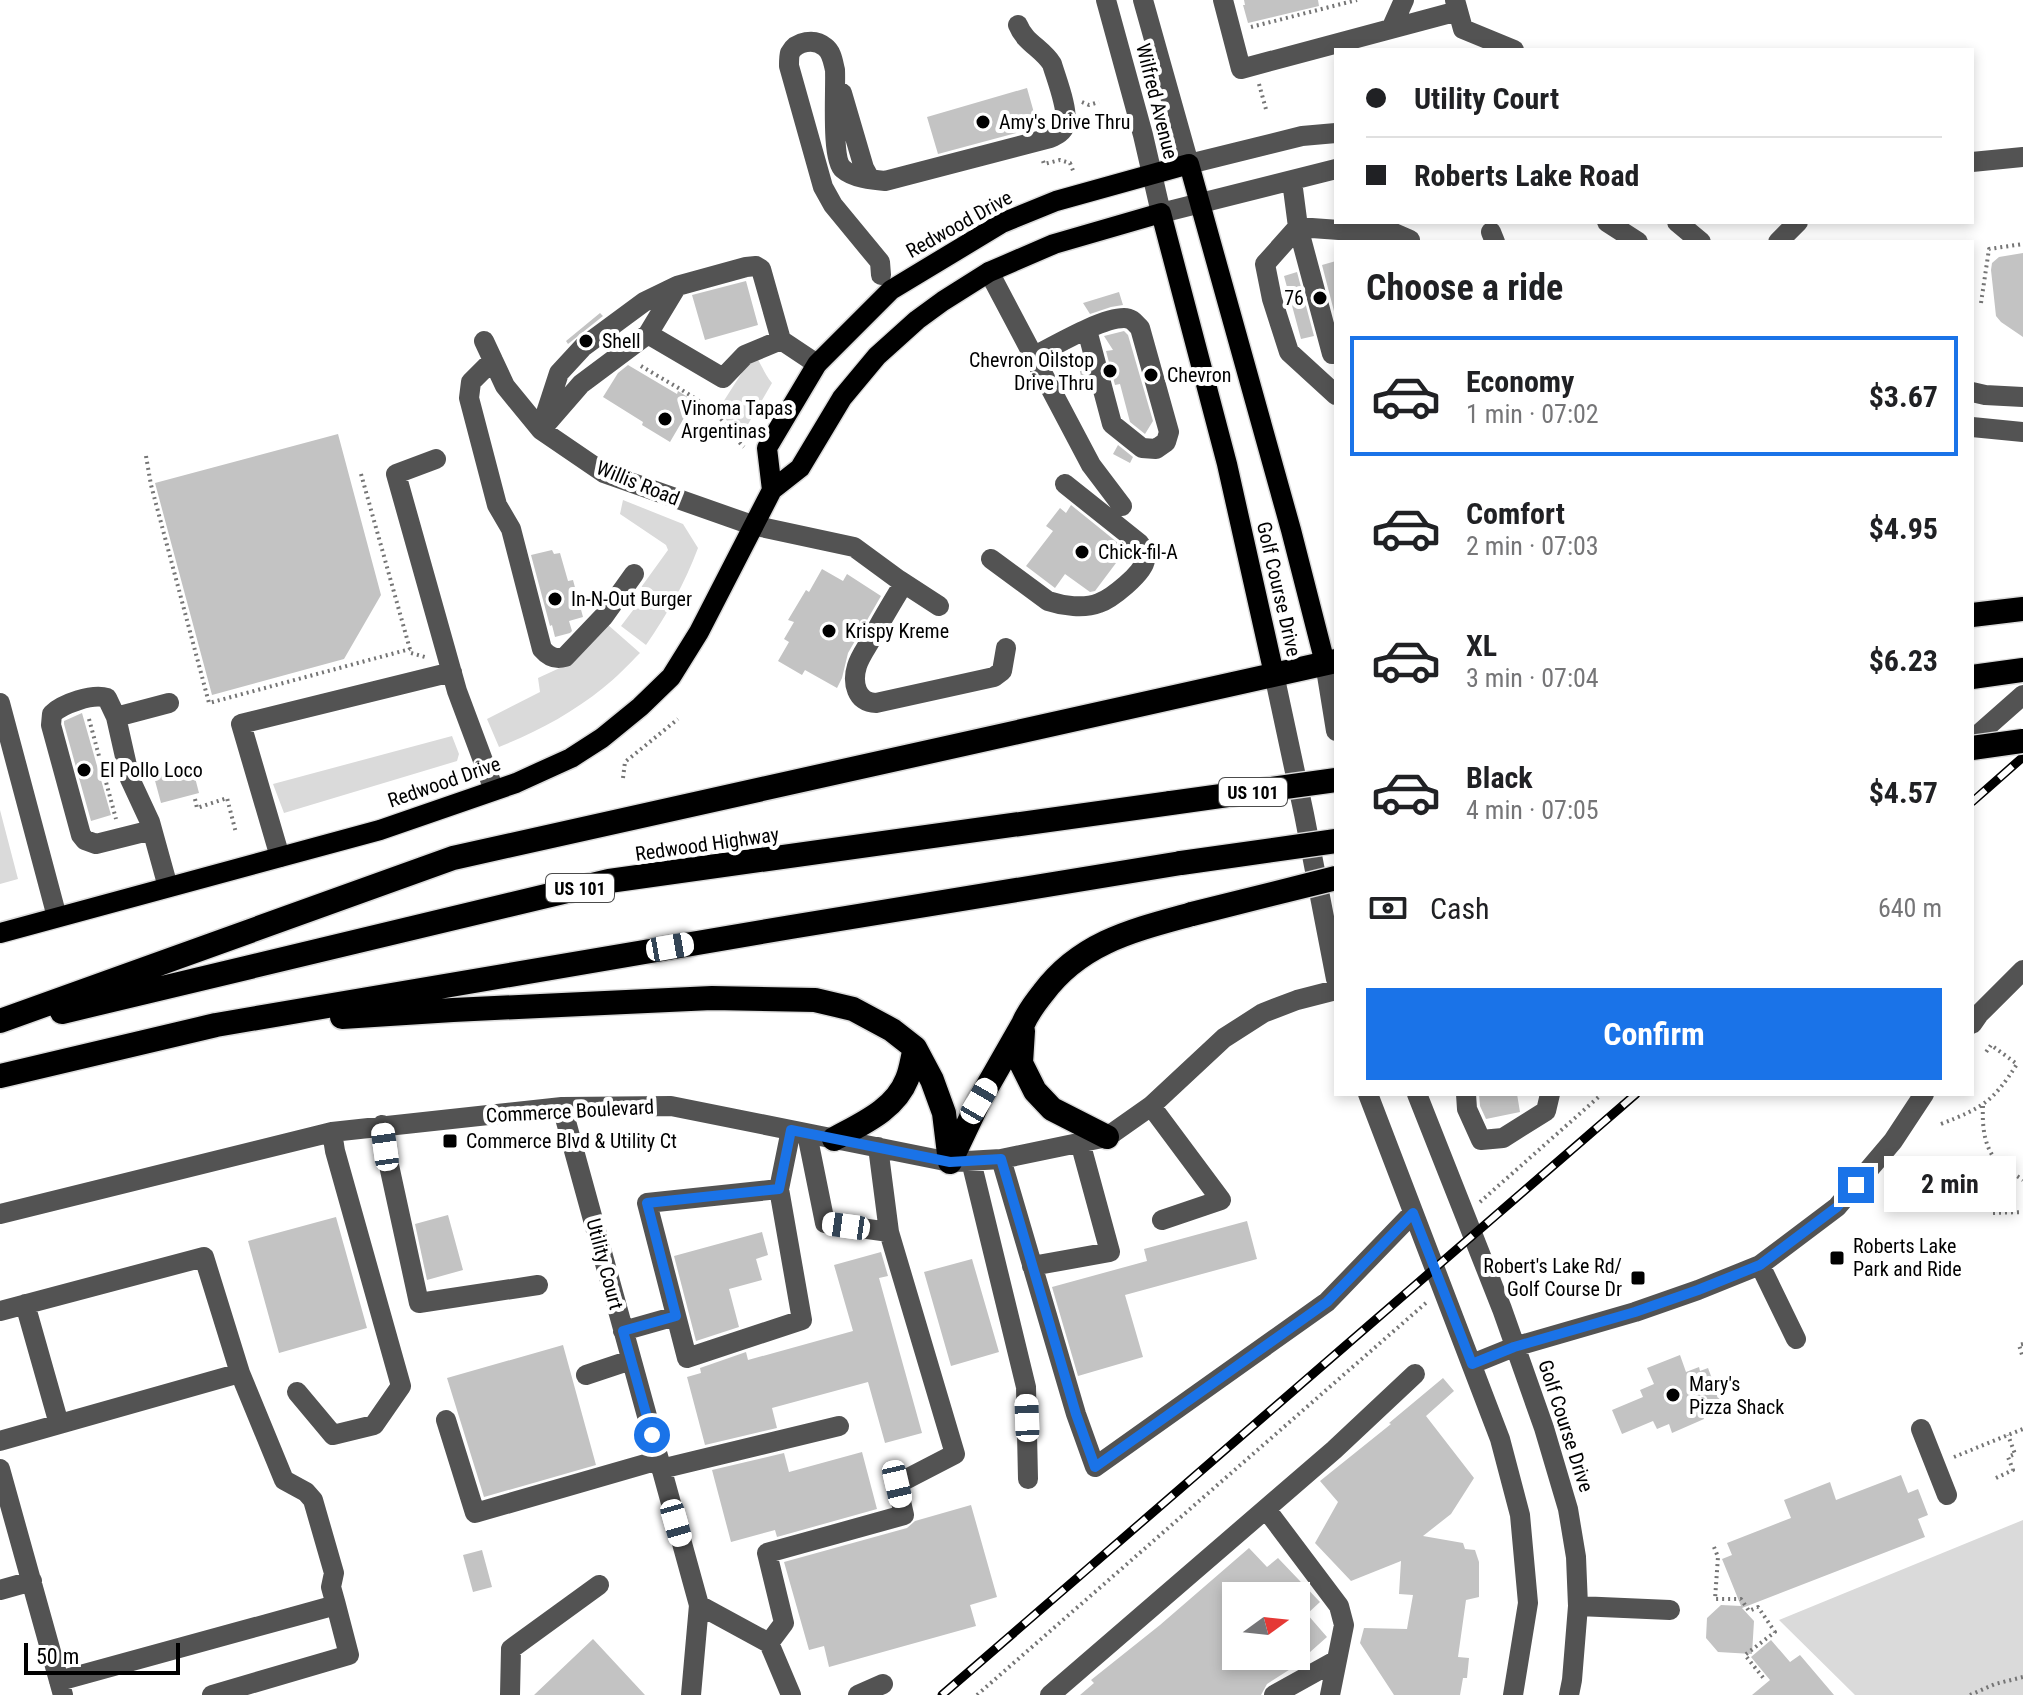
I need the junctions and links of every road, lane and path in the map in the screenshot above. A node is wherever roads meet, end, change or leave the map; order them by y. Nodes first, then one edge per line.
1 (1106, 0) edge
2 (1143, 0) edge
3 (1223, 0) edge
4 (1357, 0) edge
5 (1404, 0) edge
6 (1456, 6) edge
7 (1018, 25) dead end
8 (1245, 28) dead end
9 (1391, 29) junction
10 (1509, 48) edge
11 (1334, 133) edge
12 (2023, 157) edge
13 (1974, 162) edge
14 (1189, 164) junction
15 (1334, 170) edge
16 (1152, 175) junction
17 (1292, 181) junction
18 (1200, 203) junction
19 (1161, 213) junction
20 (1610, 224) edge
21 (1679, 224) edge
22 (1796, 224) edge
23 (1298, 227) junction
24 (1343, 236) edge
25 (1410, 240) dead end
26 (1635, 240) edge
27 (1699, 240) edge
28 (1780, 240) edge
29 (2023, 244) edge
30 (989, 272) junction
31 (881, 275) dead end
32 (677, 286) junction
33 (1981, 303) dead end
34 (1087, 330) junction
35 (648, 334) junction
36 (781, 340) junction
37 (484, 341) dead end
38 (1334, 353) edge
39 (1034, 356) junction
40 (493, 360) junction
41 (636, 363) dead end
42 (1301, 363) junction
43 (817, 364) junction
44 (1974, 392) edge
45 (1334, 393) edge
46 (2023, 397) edge
47 (1112, 424) junction
48 (1974, 427) edge
49 (541, 430) junction
50 (2023, 432) edge
51 (1074, 433) junction
52 (744, 447) dead end
53 (146, 456) dead end
54 (436, 459) dead end
55 (361, 474) dead end
56 (1065, 484) dead end
57 (772, 490) junction
58 (1122, 506) dead end
59 (752, 525) junction
60 (991, 559) dead end
61 (634, 574) dead end
62 (904, 583) junction
63 (939, 606) dead end
64 (2023, 609) edge
65 (1980, 614) edge
66 (1006, 648) dead end
67 (410, 649) junction
68 (431, 660) dead end
69 (1330, 662) edge
70 (2023, 670) edge
71 (452, 672) junction
72 (1274, 674) junction
73 (1974, 677) edge
74 (2023, 695) edge
75 (0, 703) edge
76 (169, 703) dead end
77 (1334, 708) edge
78 (88, 716) dead end
79 (116, 717) junction
80 (678, 719) dead end
81 (1974, 738) edge
82 (2023, 741) edge
83 (1974, 748) edge
84 (623, 778) dead end
85 (1334, 780) edge
86 (494, 790) junction
87 (195, 799) dead end
88 (111, 822) dead end
89 (152, 830) junction
90 (236, 833) dead end
91 (1334, 841) edge
92 (280, 857) junction
93 (1334, 878) edge
94 (168, 887) junction
95 (57, 917) junction
96 (0, 933) edge
97 (1334, 969) edge
98 (2023, 970) edge
99 (1334, 991) edge
100 (1974, 1015) edge
101 (0, 1021) edge
102 (1023, 1024) junction
103 (216, 1025) junction
104 (0, 1027) edge
105 (915, 1048) junction
106 (1984, 1055) dead end
107 (2023, 1057) edge
108 (2017, 1064) junction
109 (0, 1076) edge
110 (1369, 1096) edge
111 (1418, 1096) edge
112 (1466, 1096) edge
113 (1550, 1096) edge
114 (1600, 1096) edge
115 (1923, 1096) edge
116 (1151, 1106) junction
117 (1983, 1106) junction
118 (562, 1107) junction
119 (1941, 1124) dead end
120 (382, 1125) junction
121 (332, 1132) junction
122 (799, 1132) junction
123 (1107, 1137) junction
124 (834, 1139) junction
125 (1080, 1142) junction
126 (878, 1147) junction
127 (1001, 1159) junction
128 (961, 1161) junction
129 (2023, 1180) edge
130 (779, 1189) junction
131 (1480, 1202) dead end
132 (2023, 1212) edge
133 (1413, 1213) junction
134 (1993, 1213) dead end
135 (0, 1214) edge
136 (1162, 1220) dead end
137 (889, 1232) junction
138 (1760, 1265) junction
139 (1032, 1266) junction
140 (538, 1285) dead end
141 (1427, 1302) dead end
142 (25, 1304) junction
143 (0, 1311) edge
144 (676, 1316) junction
145 (623, 1331) junction
146 (1796, 1339) dead end
147 (2023, 1344) edge
148 (1514, 1347) junction
149 (2023, 1358) edge
150 (631, 1360) junction
151 (1472, 1364) junction
152 (240, 1373) junction
153 (1415, 1374) dead end
154 (586, 1375) dead end
155 (297, 1392) dead end
156 (446, 1420) dead end
157 (59, 1424) junction
158 (839, 1426) dead end
159 (1921, 1429) dead end
160 (2023, 1429) edge
161 (2008, 1435) junction
162 (0, 1441) edge
163 (1948, 1459) dead end
164 (660, 1465) junction
165 (0, 1469) edge
166 (1996, 1478) dead end
167 (1028, 1479) dead end
168 (1947, 1495) dead end
169 (1266, 1509) junction
170 (7, 1522) edge
171 (1714, 1547) dead end
172 (32, 1581) junction
173 (599, 1585) dead end
174 (0, 1590) edge
175 (336, 1605) junction
176 (699, 1605) junction
177 (1578, 1606) junction
178 (1670, 1610) dead end
179 (769, 1643) junction
180 (1337, 1660) junction
181 (2023, 1677) edge
182 (1765, 1680) dead end
183 (883, 1684) dead end
184 (61, 1688) edge
185 (212, 1695) edge
186 (510, 1695) edge
187 (691, 1695) edge
188 (791, 1695) edge
189 (858, 1695) edge
190 (977, 1695) edge
191 (1050, 1695) edge
192 (1274, 1695) edge
193 (1330, 1695) edge
194 (1513, 1695) edge
195 (1569, 1695) edge
196 (1970, 1695) edge

1 - 16 street, Wilfred Avenue
2 - 14 street, Wilfred Avenue
3 - 9 street
4 - 8 path
5 - 9 street
6 - 9 street
6 - 10 street
7 - 31 street
11 - 14 street, Redwood Drive
12 - 13 street
14 - 16 main road, Redwood Drive
14 - 18 main road, Wilfred Avenue
15 - 17 street, Redwood Drive
16 - 19 street, Wilfred Avenue
16 - 43 main road, Redwood Drive
17 - 18 street, Redwood Drive
17 - 23 street
18 - 19 street, Redwood Drive
18 - 69 main road, Golf Course Drive
19 - 30 main road, Redwood Drive
19 - 72 main road, Golf Course Drive
20 - 26 street
21 - 27 street
22 - 28 street
23 - 24 street
23 - 38 street
23 - 42 street
24 - 25 street
29 - 33 path
30 - 39 street
30 - 57 main road, Redwood Drive
32 - 35 street
32 - 36 street
32 - 49 street
34 - 39 street
34 - 47 street
34 - 47 street
35 - 36 street
35 - 49 street
36 - 43 street
37 - 40 street, Willis Road
38 - 42 street
39 - 51 street
40 - 49 street, Willis Road
40 - 61 street
41 - 52 path
42 - 45 street
43 - 57 main road, Redwood Drive
44 - 46 street
47 - 51 street
48 - 50 street
49 - 59 street, Willis Road
51 - 58 street
53 - 67 path
54 - 71 street
55 - 67 path
56 - 60 street
57 - 59 main road, Redwood Drive
59 - 62 street, Willis Road
59 - 86 main road, Redwood Drive
62 - 63 street, Willis Road
62 - 66 street
64 - 65 highway
67 - 68 path
69 - 72 highway
69 - 77 street, Golf Course Drive
70 - 73 highway
71 - 86 street
71 - 92 street
72 - 97 street, Golf Course Drive
72 - 101 highway
74 - 81 street
75 - 95 street
76 - 79 street
78 - 88 path
79 - 89 street
79 - 89 street
80 - 84 path
82 - 83 highway, bridge
85 - 104 highway, Redwood Highway / US 101, bridge
86 - 92 main road, Redwood Drive
87 - 90 path
89 - 94 street
91 - 103 highway, bridge
92 - 94 main road, Redwood Drive
93 - 102 highway, bridge
94 - 95 main road, Redwood Drive
95 - 96 main road, Redwood Drive
98 - 100 street
99 - 116 street, Commerce Boulevard
102 - 123 highway
102 - 128 highway
103 - 105 highway
103 - 109 highway
105 - 124 highway
105 - 128 highway
106 - 108 path
107 - 108 path
108 - 117 path
110 - 133 street
111 - 148 street, Golf Course Drive
112 - 113 street
114 - 131 path
115 - 138 street
116 - 123 street, Commerce Boulevard
116 - 136 street
117 - 119 path
117 - 129 path
118 - 120 street, Commerce Boulevard
118 - 122 street, Commerce Boulevard
118 - 145 street, Utility Court
120 - 121 street, Commerce Boulevard
120 - 140 street
121 - 135 street, Commerce Boulevard
121 - 155 street
122 - 124 street, Commerce Boulevard
122 - 130 street
122 - 137 street
123 - 125 street, Commerce Boulevard
124 - 126 street, Commerce Boulevard
125 - 127 street, Commerce Boulevard
125 - 139 street
126 - 128 street, Commerce Boulevard
126 - 137 street
127 - 128 street, Commerce Boulevard
127 - 139 street
128 - 167 street
130 - 144 street
130 - 144 street
132 - 134 path
133 - 139 street
133 - 151 street
137 - 179 street
138 - 146 street
138 - 148 street
141 - 190 path
142 - 143 street
142 - 152 street
142 - 157 street
144 - 145 street
145 - 150 street, Utility Court
147 - 149 path
148 - 151 street
148 - 177 street, Golf Course Drive
150 - 154 street
150 - 164 street, Utility Court
151 - 194 street
152 - 157 street
152 - 175 street
153 - 169 street
156 - 164 street
157 - 162 street
158 - 164 street
159 - 168 street
160 - 161 path
161 - 163 path
161 - 166 path
164 - 176 street, Utility Court
165 - 170 street
169 - 180 street
169 - 191 street
170 - 172 street
171 - 182 path
172 - 174 street
172 - 184 street
173 - 186 street
175 - 184 street
175 - 185 street
176 - 179 street
176 - 187 street
177 - 178 street
177 - 195 street, Golf Course Drive
179 - 188 street
180 - 192 street
180 - 193 street
181 - 196 path
183 - 189 street

